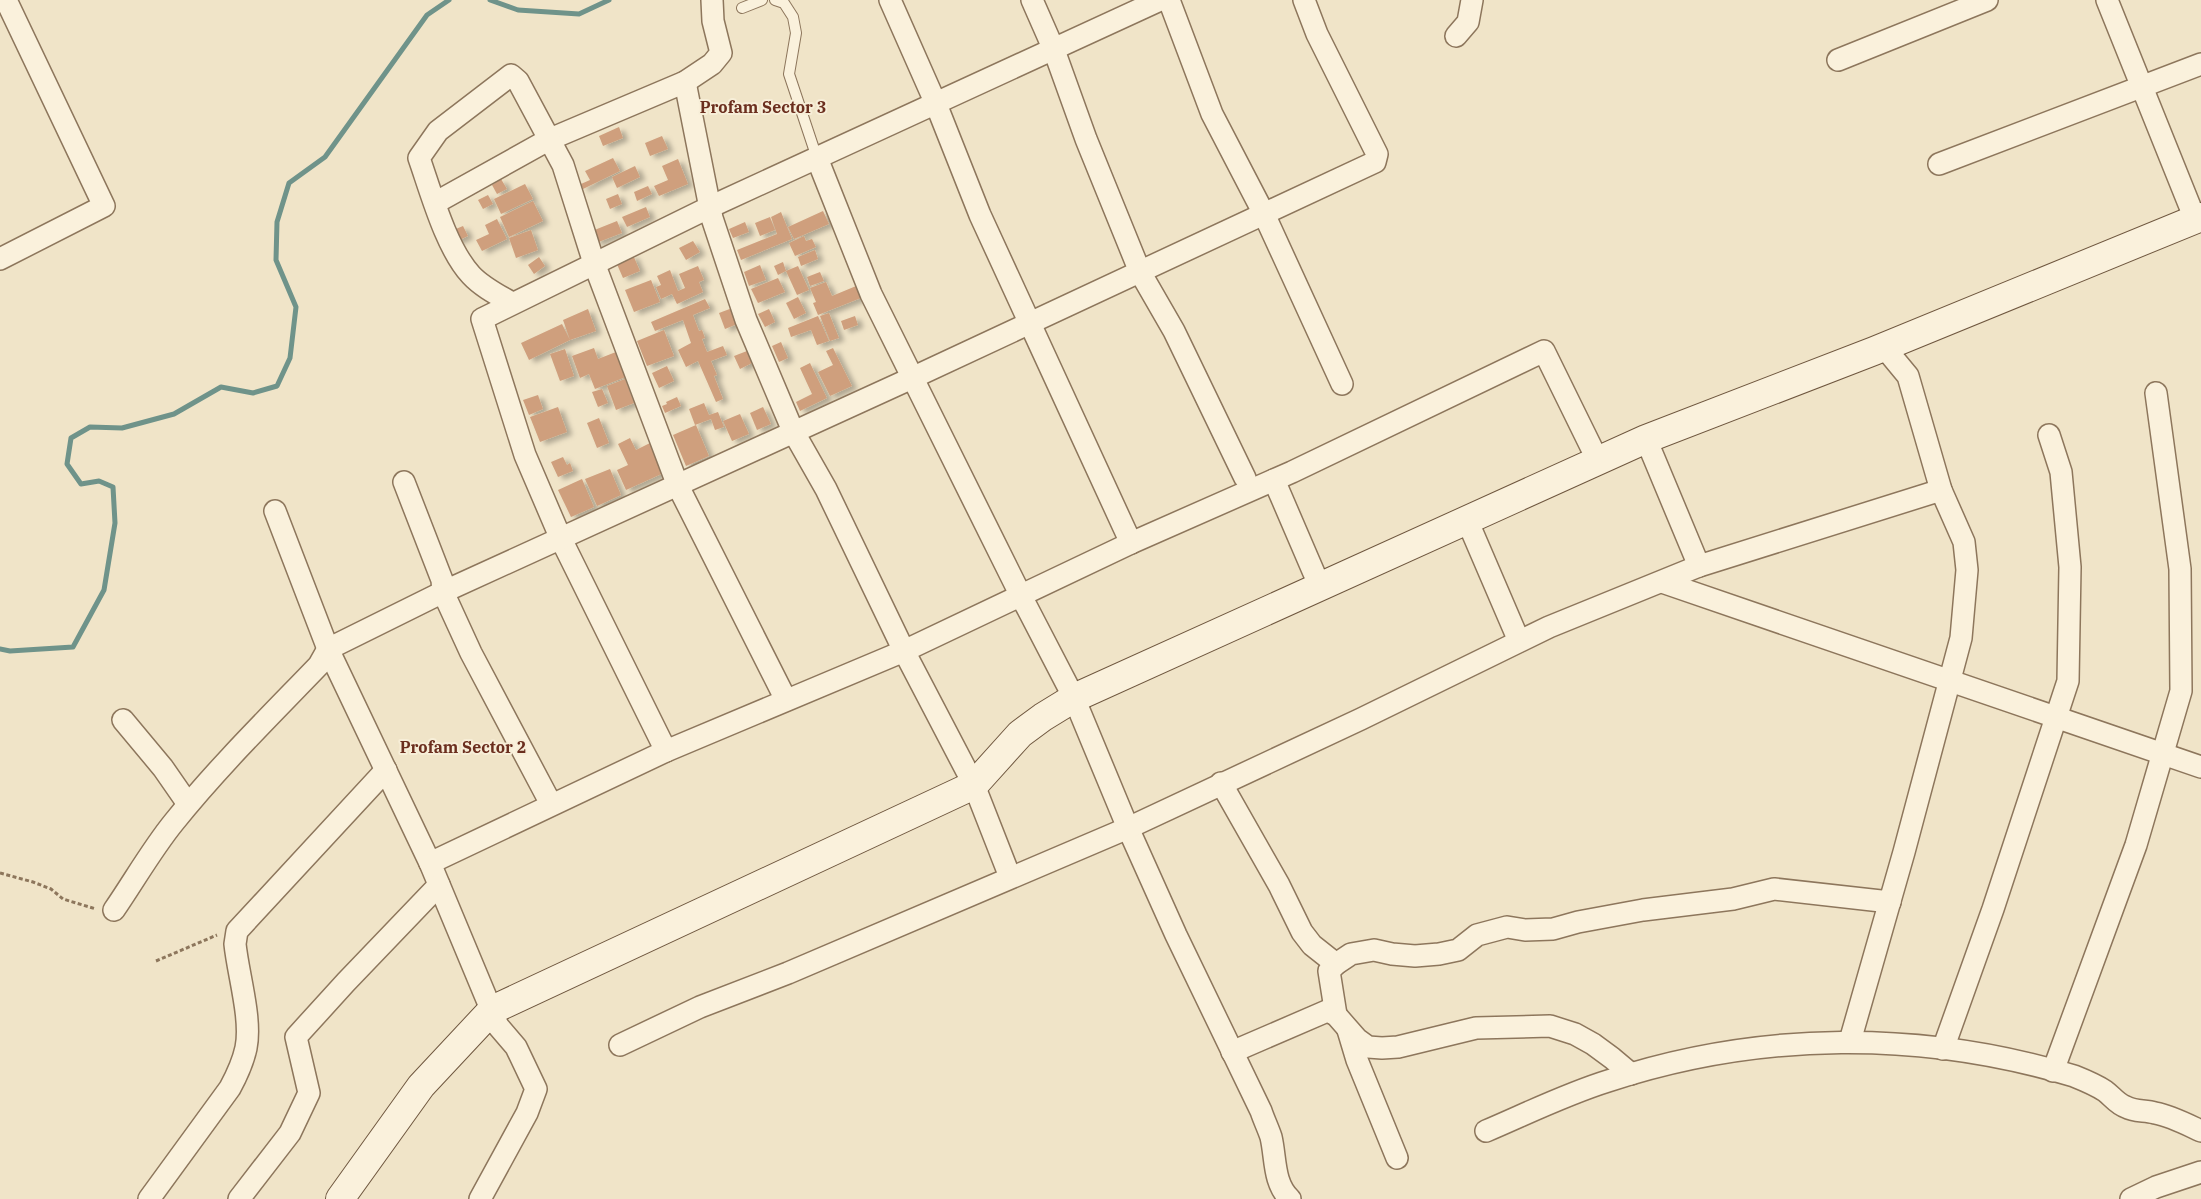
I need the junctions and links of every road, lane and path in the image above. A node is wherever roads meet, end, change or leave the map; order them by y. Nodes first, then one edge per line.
1 (6, 0) edge
2 (712, 0) edge
3 (762, 0) edge
4 (775, 0) edge
5 (890, 0) edge
6 (1032, 0) edge
7 (1160, 0) edge
8 (1169, 0) edge
9 (1304, 0) edge
10 (1472, 0) edge
11 (1987, 0) edge
12 (2107, 0) edge
13 (742, 8) dead end
14 (1456, 36) dead end
15 (1054, 50) junction
16 (1838, 60) dead end
17 (2201, 64) edge
18 (685, 82) junction
19 (2142, 87) junction
20 (936, 104) junction
21 (548, 140) junction
22 (817, 158) junction
23 (1939, 164) dead end
24 (435, 203) junction
25 (710, 207) junction
26 (1264, 214) junction
27 (2198, 218) edge
28 (0, 259) edge
29 (594, 263) junction
30 (1140, 272) junction
31 (512, 304) junction
32 (1028, 324) junction
33 (1884, 347) junction
34 (912, 378) junction
35 (1342, 384) dead end
36 (2156, 393) dead end
37 (794, 431) junction
38 (2050, 435) dead end
39 (1646, 439) junction
40 (1598, 461) junction
41 (1245, 478) dead end
42 (1274, 480) junction
43 (404, 482) dead end
44 (678, 486) junction
45 (1942, 490) junction
46 (275, 510) dead end
47 (1467, 520) junction
48 (561, 539) junction
49 (1131, 543) junction
50 (1699, 566) junction
51 (1662, 582) junction
52 (1320, 587) junction
53 (443, 592) junction
54 (1020, 594) junction
55 (1519, 641) junction
56 (328, 649) junction
57 (904, 651) junction
58 (1948, 680) junction
59 (1074, 698) junction
60 (786, 700) junction
61 (2056, 717) junction
62 (123, 720) dead end
63 (666, 751) junction
64 (2162, 754) junction
65 (2201, 767) edge
66 (386, 770) junction
67 (1221, 784) junction
68 (974, 785) junction
69 (188, 804) junction
70 (551, 804) junction
71 (1128, 828) junction
72 (430, 863) junction
73 (0, 873) edge
74 (1010, 877) junction
75 (439, 885) junction
76 (1890, 902) junction
77 (114, 910) joint
78 (238, 931) junction
79 (156, 961) dead end
80 (1336, 964) junction
81 (492, 1010) junction
82 (1342, 1022) junction
83 (1850, 1041) junction
84 (620, 1046) dead end
85 (1943, 1049) junction
86 (1232, 1052) junction
87 (2052, 1071) junction
88 (1631, 1074) junction
89 (2201, 1130) edge
90 (1486, 1131) dead end
91 (1397, 1158) dead end
92 (2201, 1172) edge
93 (149, 1199) edge
94 (239, 1199) edge
95 (340, 1199) edge
96 (480, 1199) edge
97 (1290, 1199) edge
98 (2131, 1199) edge

1 - 28 street
2 - 18 street
3 - 13 lane
4 - 22 lane
5 - 20 street
6 - 15 street
7 - 15 street
8 - 26 street
9 - 26 street
10 - 14 street
11 - 16 street
12 - 19 street
15 - 20 street
15 - 30 street
17 - 19 street
18 - 21 street
18 - 25 street
19 - 23 street
19 - 27 street
20 - 22 street
20 - 32 street
21 - 24 street
21 - 24 street
21 - 29 street
22 - 25 street
22 - 34 street
24 - 31 street
25 - 29 street
25 - 37 street
26 - 30 street
26 - 35 street
27 - 33 main road
29 - 31 street
29 - 44 street
30 - 32 street
30 - 41 street
31 - 48 street
32 - 34 street
32 - 49 street
33 - 39 main road
33 - 45 street
34 - 37 street
34 - 54 street
36 - 64 street
37 - 44 street
37 - 57 street
38 - 61 street
39 - 40 main road
39 - 50 street
40 - 42 street
40 - 47 main road
42 - 49 street
42 - 52 street
43 - 53 street
44 - 48 street
44 - 60 street
45 - 50 street
45 - 58 street
46 - 56 street
47 - 52 main road
47 - 55 street
48 - 53 street
48 - 63 street
49 - 54 street
50 - 51 street
51 - 55 street
51 - 58 street
52 - 59 main road
53 - 56 street
53 - 70 street
54 - 57 street
54 - 59 street
55 - 67 street
56 - 66 street
56 - 69 street
57 - 60 street
57 - 68 street
58 - 61 street
58 - 76 street
59 - 68 main road
59 - 71 street
60 - 63 street
61 - 64 street
61 - 85 street
62 - 69 street
63 - 70 street
64 - 65 street
64 - 87 street
66 - 72 street
66 - 78 street
67 - 71 street
67 - 80 street
68 - 74 street
68 - 81 main road
69 - 77 street
70 - 72 street
71 - 74 street
71 - 86 street
72 - 75 street
73 - 77 path
74 - 84 street
75 - 81 street
75 - 94 street
76 - 80 street
76 - 83 street
78 - 79 path
78 - 93 street
80 - 82 street
81 - 95 main road
81 - 96 street
82 - 86 street
82 - 88 street
82 - 91 street
83 - 85 street
83 - 88 street
85 - 87 street
86 - 97 street
87 - 89 street
88 - 90 street
92 - 98 street

